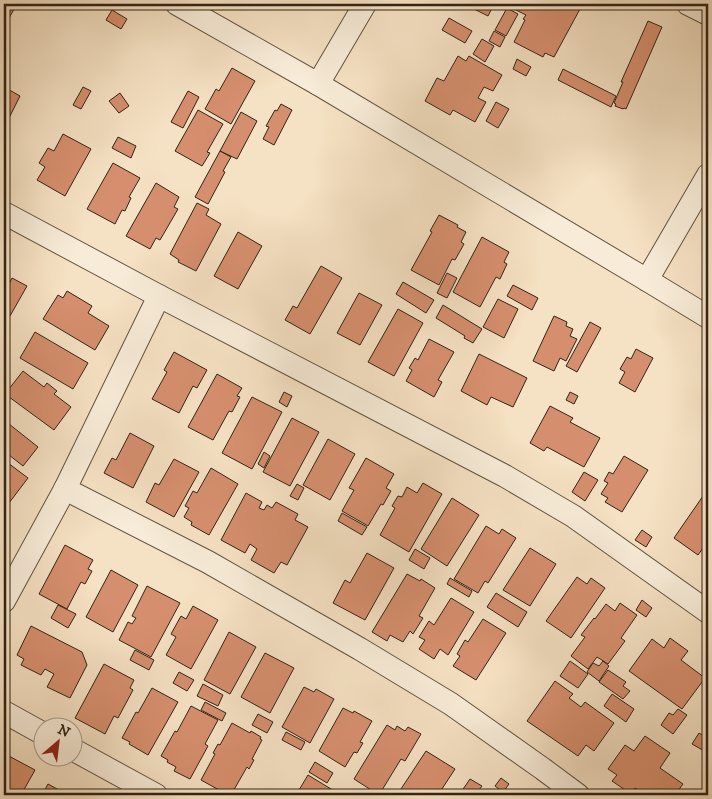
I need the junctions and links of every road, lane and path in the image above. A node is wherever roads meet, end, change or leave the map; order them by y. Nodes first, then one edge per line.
1 (177, 4) edge
2 (365, 4) edge
3 (688, 4) edge
4 (708, 14) edge
5 (318, 84) junction
6 (708, 175) edge
7 (4, 213) edge
8 (647, 280) junction
9 (159, 296) junction
10 (708, 317) edge
11 (65, 489) junction
12 (4, 602) edge
13 (708, 612) edge
14 (4, 712) edge
15 (32, 727) edge
16 (82, 754) edge
17 (156, 795) edge
18 (578, 795) edge

1 - 5 street
2 - 5 street
3 - 4 street
5 - 8 street
6 - 8 street
7 - 9 street
8 - 10 street
9 - 11 street
9 - 13 street
11 - 12 street
11 - 18 street
14 - 15 street
16 - 17 street

